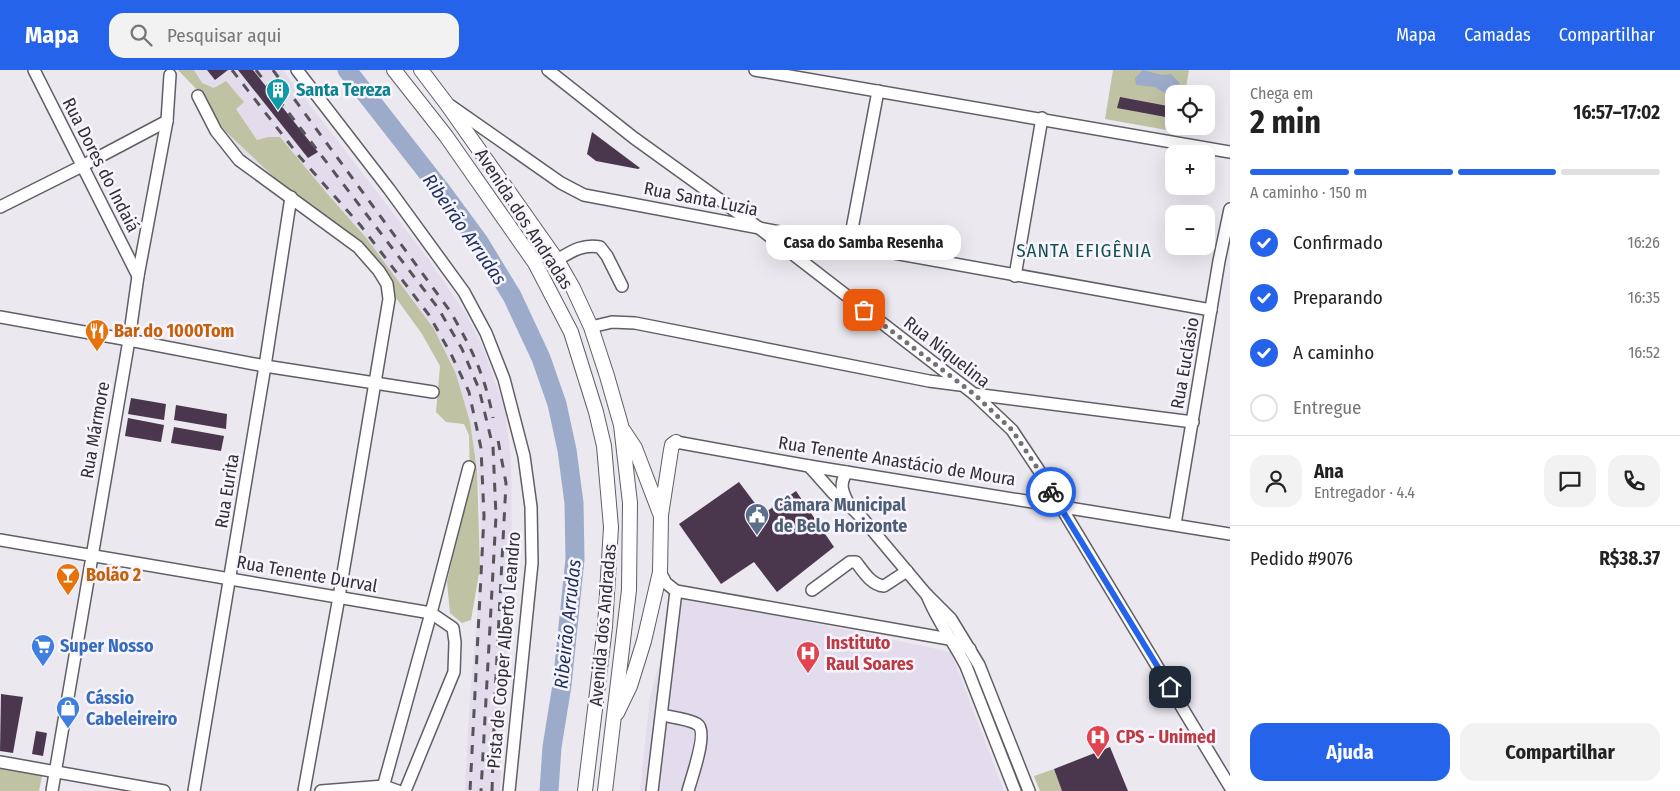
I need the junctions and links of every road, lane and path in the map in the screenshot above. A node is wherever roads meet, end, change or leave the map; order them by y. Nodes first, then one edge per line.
1 (34, 70) edge
2 (297, 70) edge
3 (394, 70) edge
4 (421, 70) edge
5 (548, 70) edge
6 (755, 70) edge
7 (170, 75) dead end
8 (878, 90) junction
9 (198, 96) dead end
10 (446, 103) junction
11 (1042, 118) junction
12 (167, 120) junction
13 (1230, 152) edge
14 (82, 166) junction
15 (291, 197) junction
16 (0, 207) edge
17 (1230, 209) edge
18 (759, 228) junction
19 (813, 238) junction
20 (849, 245) junction
21 (557, 260) junction
22 (805, 263) junction
23 (1225, 263) edge
24 (138, 276) junction
25 (1016, 276) junction
26 (622, 286) dead end
27 (1212, 310) junction
28 (0, 318) edge
29 (591, 327) junction
30 (129, 340) junction
31 (933, 363) junction
32 (266, 366) junction
33 (929, 381) junction
34 (375, 383) junction
35 (962, 385) junction
36 (433, 392) dead end
37 (974, 394) junction
38 (1193, 422) junction
39 (620, 425) junction
40 (676, 442) joint
41 (809, 466) junction
42 (469, 467) dead end
43 (847, 472) junction
44 (849, 505) junction
45 (1059, 506) junction
46 (661, 516) junction
47 (1175, 524) junction
48 (1230, 534) edge
49 (0, 540) edge
50 (92, 555) junction
51 (907, 571) junction
52 (660, 572) junction
53 (230, 578) junction
54 (812, 590) dead end
55 (676, 592) junction
56 (926, 594) junction
57 (340, 597) junction
58 (431, 613) junction
59 (949, 639) junction
60 (971, 650) junction
61 (662, 715) junction
62 (612, 723) junction
63 (0, 762) edge
64 (55, 772) junction
65 (1230, 786) edge
66 (1027, 787) edge
67 (383, 789) edge
68 (1015, 790) edge
69 (52, 791) edge
70 (164, 791) edge
71 (194, 791) edge
72 (304, 791) edge
73 (321, 791) edge
74 (398, 791) edge
75 (406, 791) edge
76 (509, 791) edge
77 (585, 791) edge
78 (605, 791) edge
79 (652, 791) edge
80 (688, 791) edge

1 - 14 street, Rua Dores do Indaiá
2 - 76 street, Pista de Cooper Alberto Leandro
3 - 77 main road, Avenida dos Andradas
4 - 10 main road, Avenida dos Andradas
5 - 18 street, Rua Niquelina
6 - 8 street
7 - 12 street, Rua Mármore
8 - 11 street
8 - 20 street
9 - 15 street
10 - 18 street, Rua Santa Luzia
10 - 21 main road, Avenida dos Andradas
11 - 13 street
11 - 25 street
12 - 14 street
12 - 24 street, Rua Mármore
14 - 16 street
14 - 24 street, Rua Dores do Indaiá
15 - 32 street, Rua Eurita
15 - 34 street
17 - 23 street, Rua Euclásio
18 - 19 street, Rua Santa Luzia
18 - 22 street, Rua Niquelina
19 - 20 street, Rua Santa Luzia
19 - 22 street
20 - 25 street, Rua Santa Luzia
21 - 26 street
21 - 29 main road, Avenida dos Andradas
22 - 31 street, Rua Niquelina
23 - 27 street, Rua Euclásio
24 - 30 street, Rua Mármore
25 - 27 street, Rua Santa Luzia
27 - 38 street, Rua Euclásio
28 - 30 street
29 - 33 street
29 - 39 main road, Avenida dos Andradas
30 - 32 street
30 - 50 street, Rua Mármore
31 - 33 street
31 - 35 street, Rua Niquelina
32 - 34 street
32 - 53 street, Rua Eurita
33 - 35 street
34 - 36 street
34 - 57 street
35 - 37 street, Rua Niquelina
37 - 38 street
37 - 45 street, Rua Niquelina
38 - 47 street, Rua Euclásio
39 - 46 main road
39 - 62 main road, Avenida dos Andradas
40 - 41 street, Rua Tenente Anastácio de Moura
40 - 46 main road
41 - 43 street, Rua Tenente Anastácio de Moura
41 - 44 street
42 - 58 street
43 - 44 street
43 - 45 street, Rua Tenente Anastácio de Moura
44 - 51 street
45 - 47 street, Rua Tenente Anastácio de Moura
45 - 65 street, Rua Niquelina
46 - 52 main road
47 - 48 street, Rua Tenente Anastácio de Moura
49 - 50 street, Rua Tenente Durval
50 - 53 street, Rua Tenente Durval
50 - 64 street, Rua Mármore
51 - 54 street
51 - 56 street
52 - 55 street
52 - 62 main road
53 - 57 street, Rua Tenente Durval
53 - 71 street, Rua Eurita
55 - 59 street
55 - 61 street
56 - 59 street
56 - 60 street
57 - 58 street, Rua Tenente Durval
57 - 72 street
58 - 67 street
58 - 75 street
59 - 60 street
59 - 68 street
60 - 66 street
61 - 79 street
61 - 80 street
62 - 78 main road, Avenida dos Andradas
63 - 64 street
64 - 69 street, Rua Mármore
64 - 70 street
66 - 68 street
67 - 73 street
67 - 74 street

